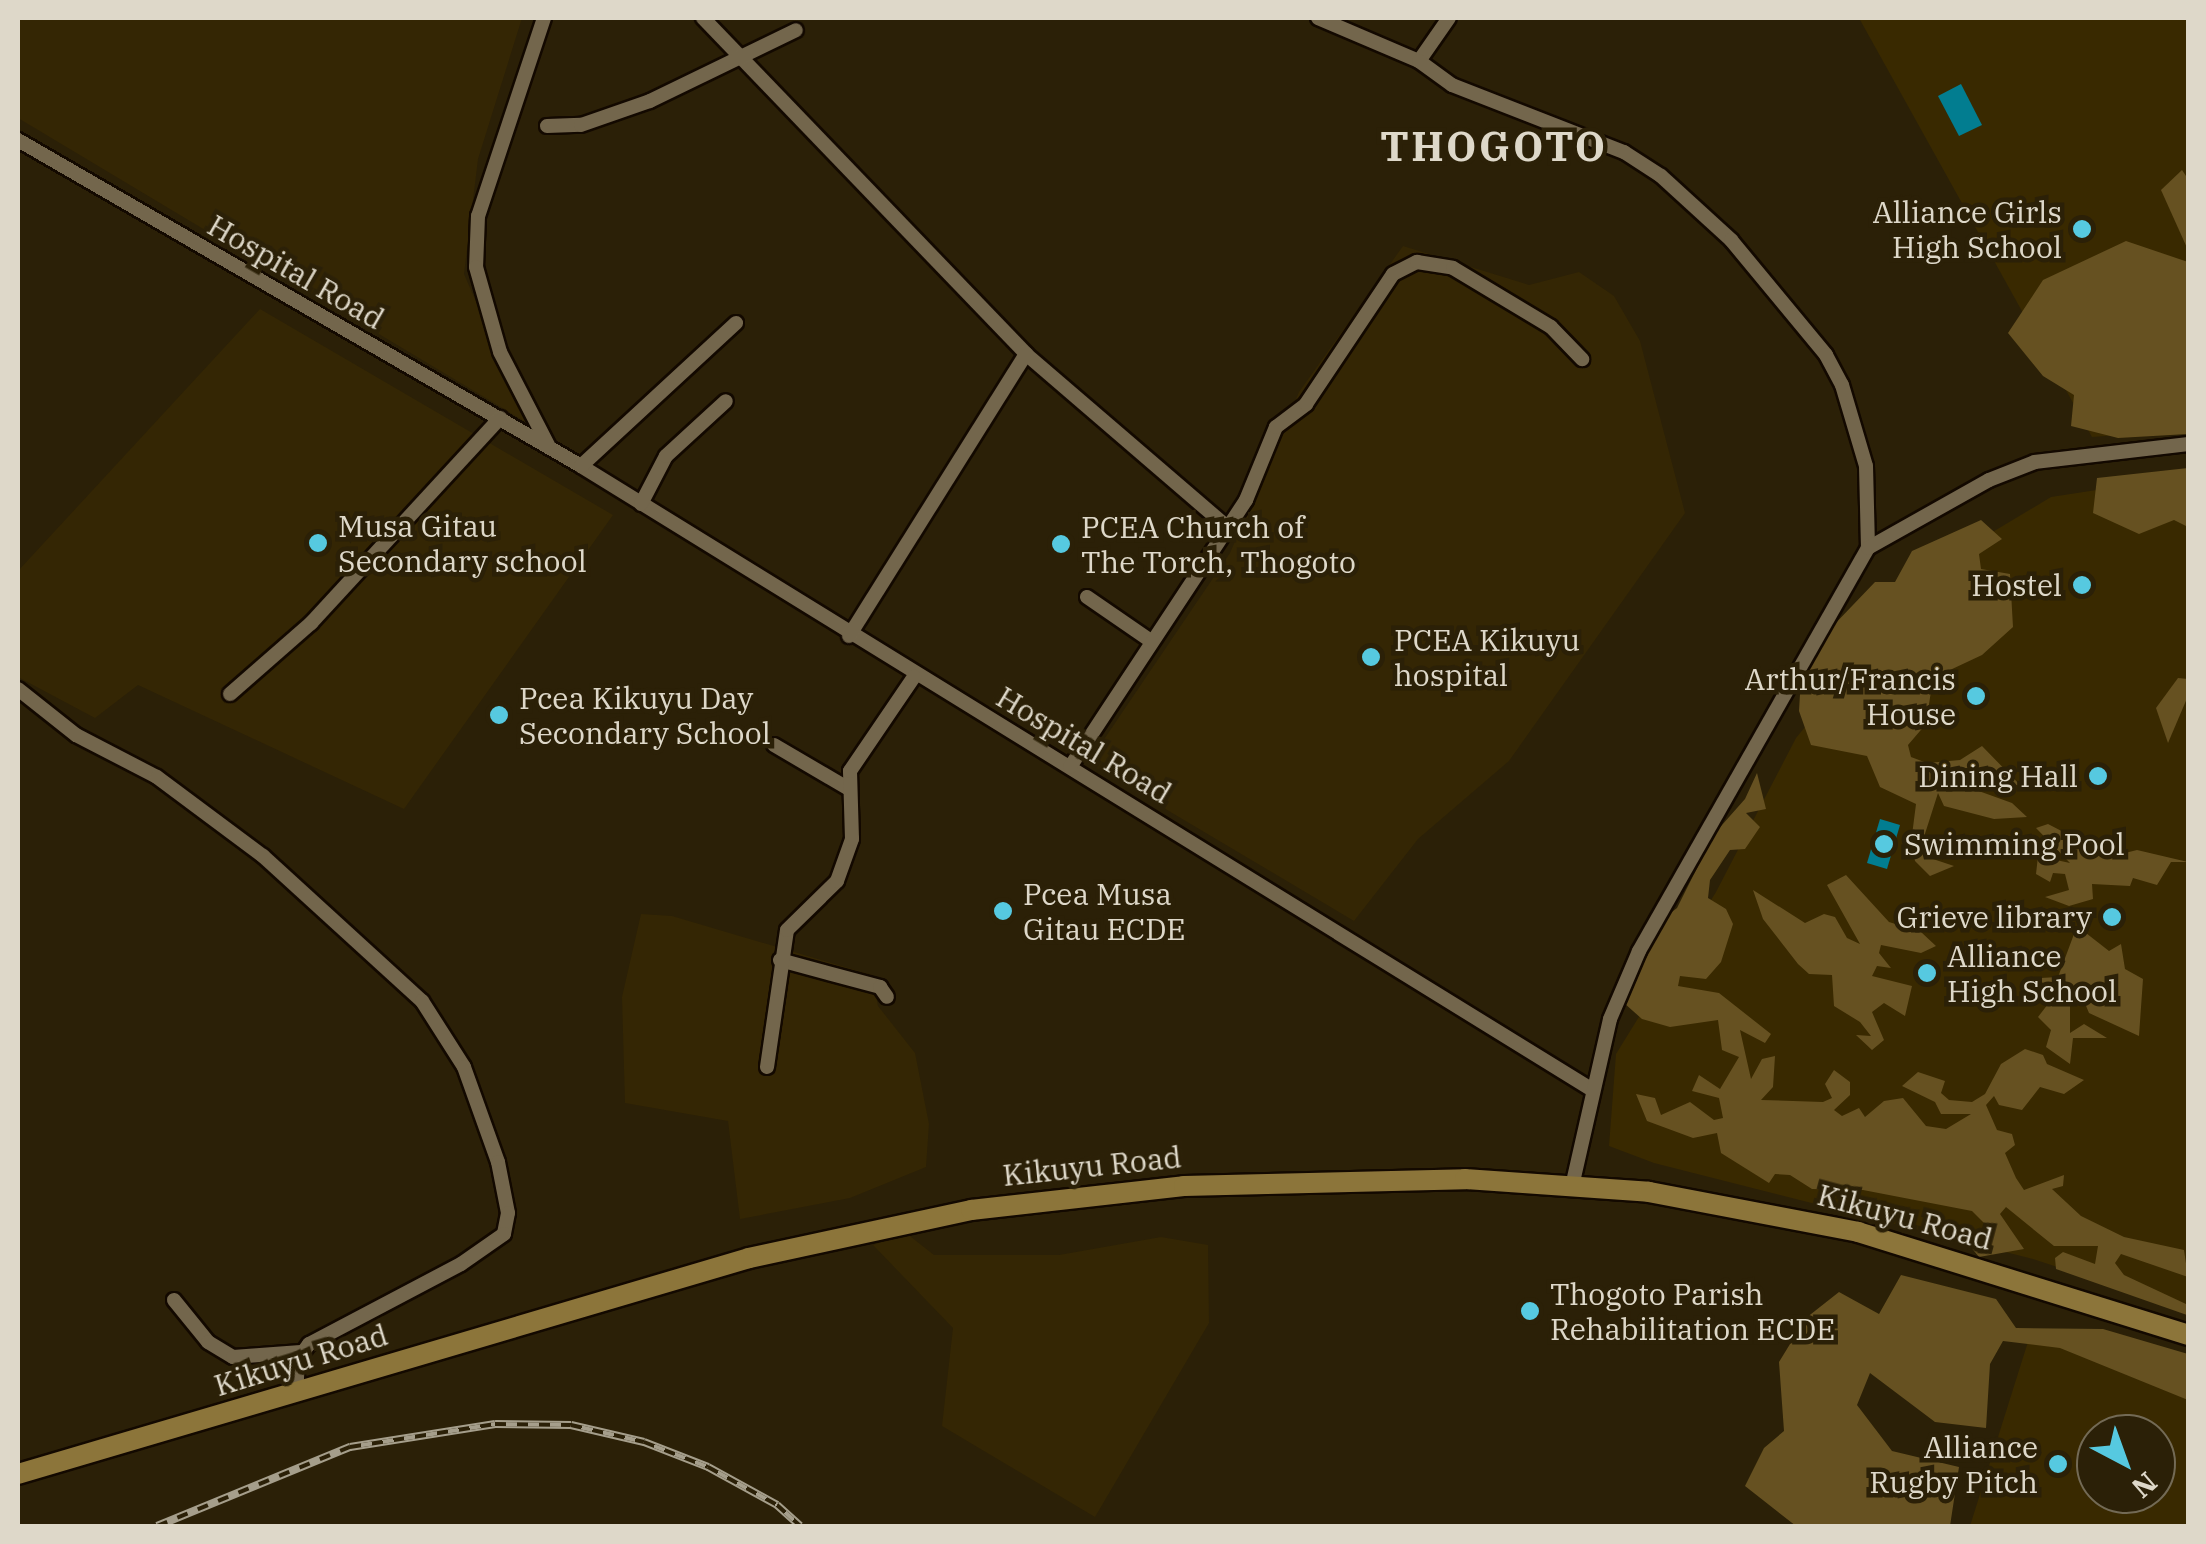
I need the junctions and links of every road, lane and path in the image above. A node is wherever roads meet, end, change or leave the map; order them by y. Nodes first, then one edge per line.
1 (544, 18) edge
2 (702, 18) edge
3 (1318, 18) edge
4 (1449, 18) edge
5 (796, 30) dead end
6 (738, 56) junction
7 (1418, 61) junction
8 (547, 126) dead end
9 (18, 140) edge
10 (736, 323) dead end
11 (1026, 354) junction
12 (1582, 359) dead end
13 (726, 401) dead end
14 (500, 418) junction
15 (2188, 444) edge
16 (550, 447) junction
17 (582, 466) junction
18 (641, 504) junction
19 (1228, 528) junction
20 (1868, 548) junction
21 (1087, 596) dead end
22 (849, 636) junction
23 (1151, 641) junction
24 (914, 676) junction
25 (18, 689) edge
26 (230, 694) dead end
27 (774, 745) dead end
28 (1070, 767) junction
29 (849, 789) junction
30 (780, 960) junction
31 (888, 998) dead end
32 (768, 1067) dead end
33 (1592, 1089) junction
34 (1573, 1182) junction
35 (174, 1300) dead end
36 (2188, 1335) edge
37 (301, 1352) junction
38 (296, 1394) junction
39 (18, 1474) edge

1 - 16 street
2 - 6 street
3 - 7 street
4 - 7 street
5 - 6 street
6 - 8 street
6 - 11 street
7 - 20 street
9 - 14 street, Hospital Road
10 - 17 street
11 - 19 street
11 - 22 street
12 - 19 street
13 - 18 street
14 - 16 street, Hospital Road
14 - 26 street
15 - 20 street
16 - 17 street, Hospital Road
17 - 18 street, Hospital Road
18 - 22 street, Hospital Road
19 - 23 street
20 - 33 street
21 - 23 street
22 - 24 street, Hospital Road
23 - 28 street
24 - 28 street, Hospital Road
24 - 29 street
25 - 37 street
27 - 29 street
28 - 33 street, Hospital Road
29 - 30 street
30 - 31 street
30 - 32 street
33 - 34 street
34 - 36 main road, Kikuyu Road
34 - 38 main road, Kikuyu Road
35 - 37 street
37 - 38 street
38 - 39 main road, Kikuyu Road

